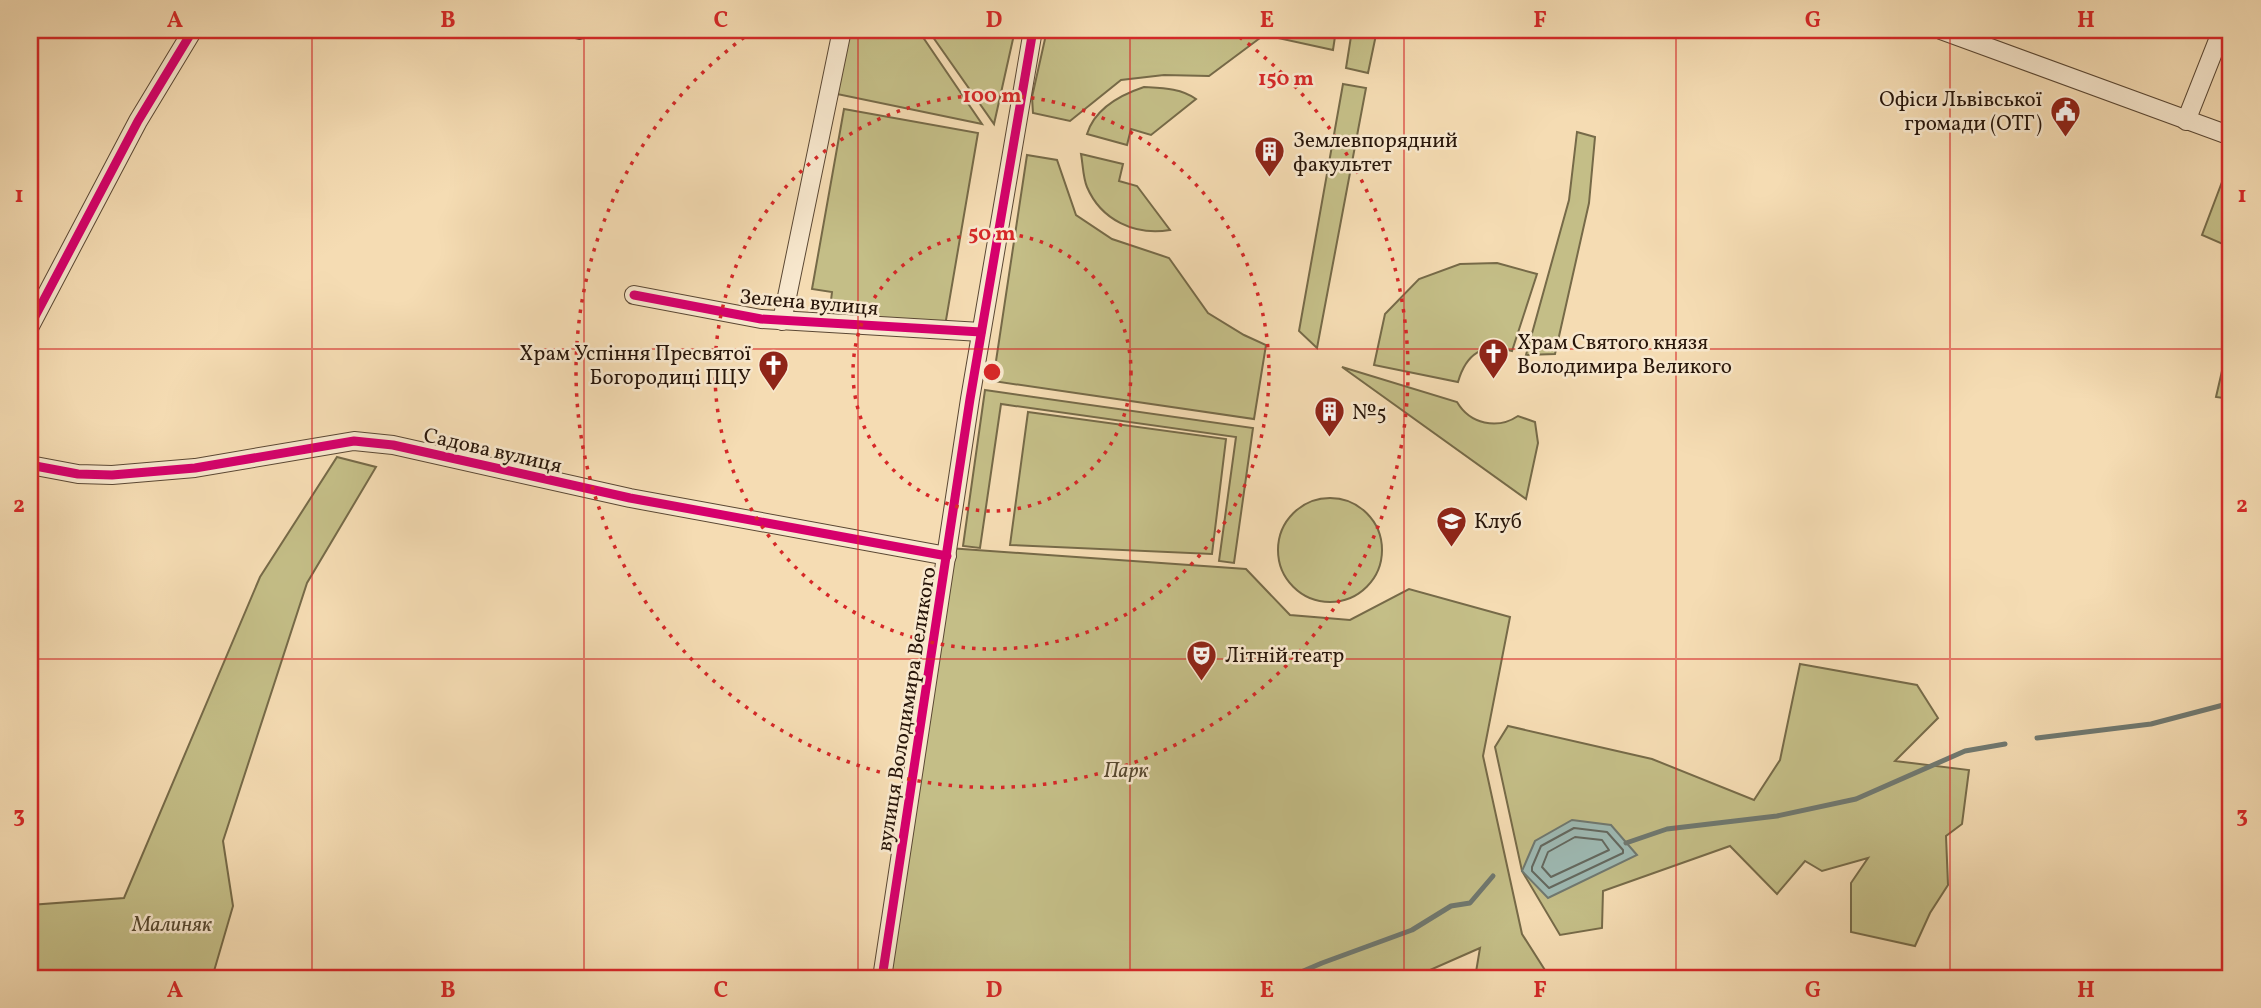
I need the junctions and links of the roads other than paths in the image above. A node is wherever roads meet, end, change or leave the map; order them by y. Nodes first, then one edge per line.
1 (193, 30) edge
2 (842, 30) edge
3 (1033, 30) edge
4 (1941, 30) edge
5 (2222, 30) edge
6 (2186, 121) junction
7 (2231, 136) edge
8 (635, 295) dead end
9 (782, 321) junction
10 (30, 326) edge
11 (981, 332) junction
12 (30, 465) edge
13 (947, 556) junction
14 (882, 978) edge

1 - 10 street
2 - 9 street, Зелена вулиця
3 - 11 street, вулиця Володимира Великого
4 - 6 street
5 - 6 street
6 - 7 street
8 - 9 street, Зелена вулиця
9 - 11 street, Зелена вулиця
11 - 13 street, вулиця Володимира Великого
12 - 13 street, Садова вулиця
13 - 14 street, вулиця Володимира Великого

